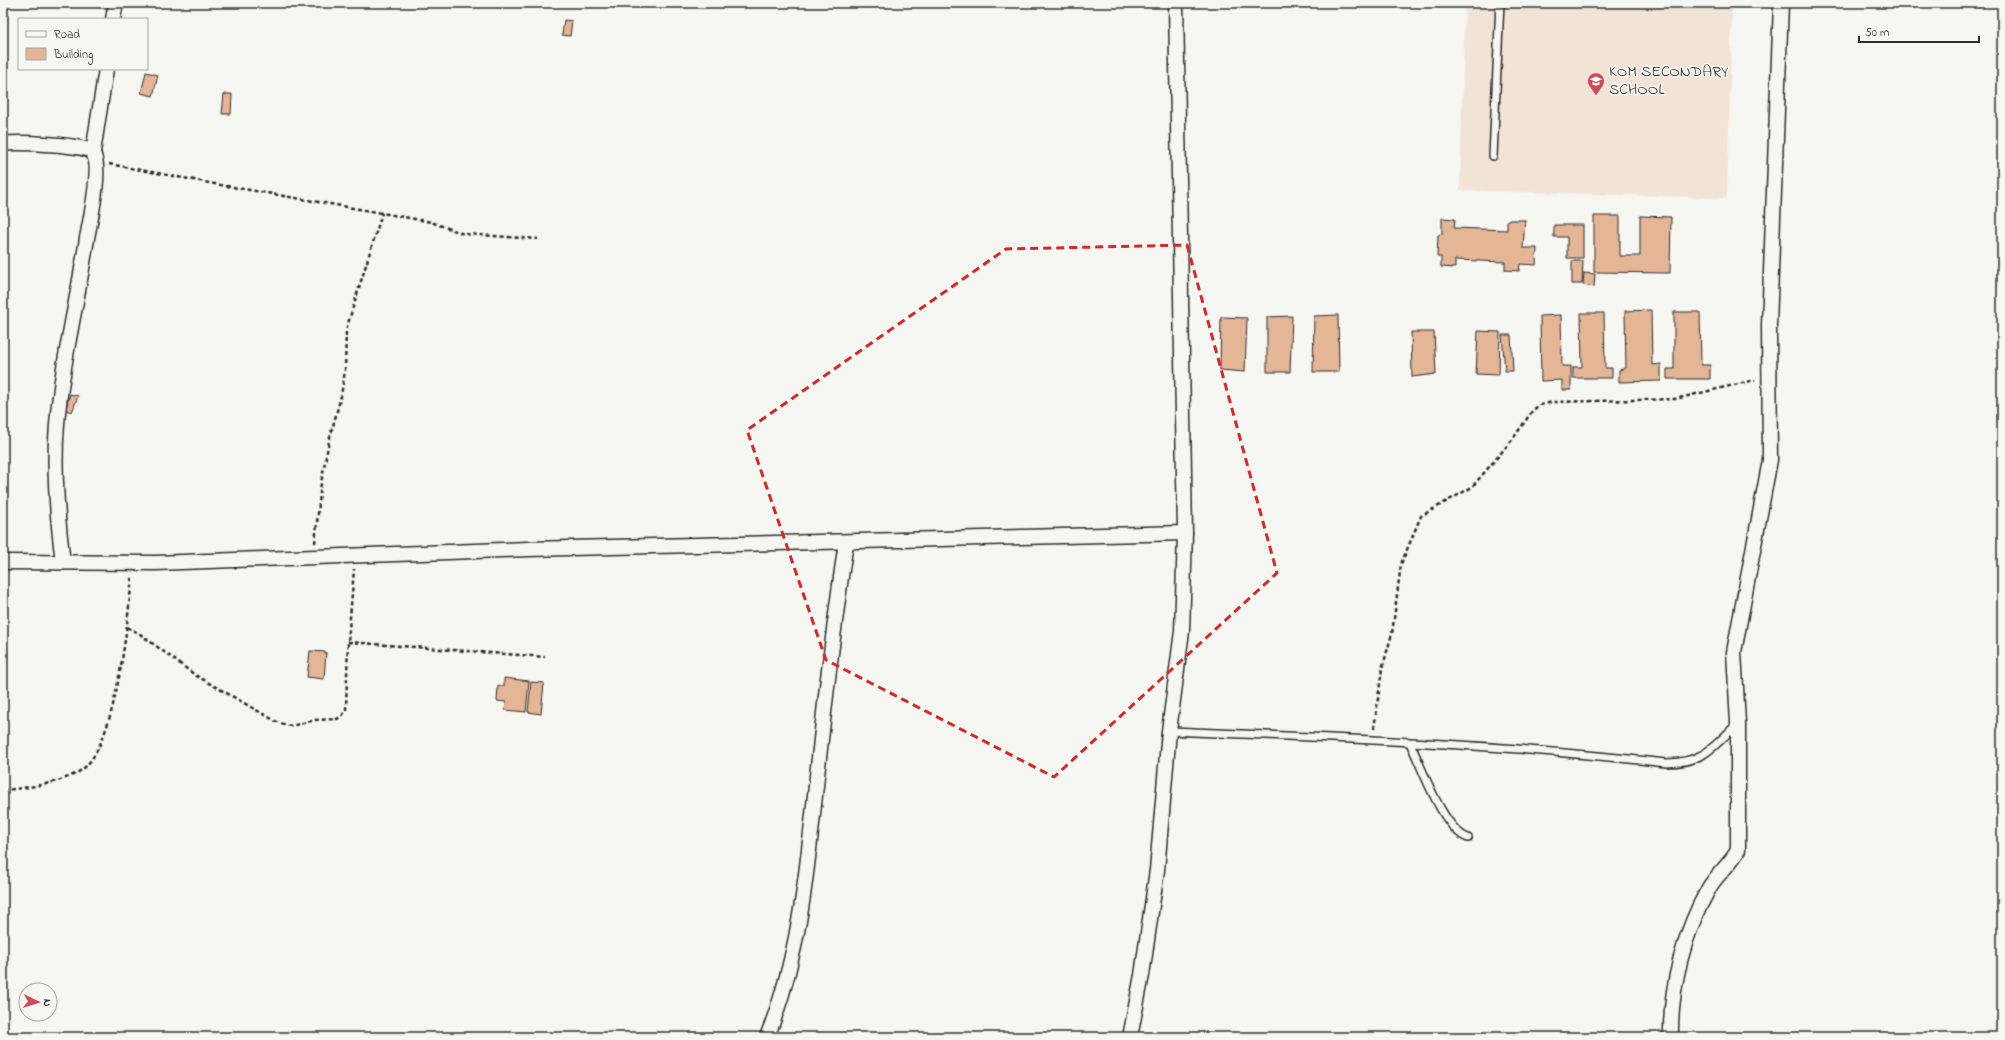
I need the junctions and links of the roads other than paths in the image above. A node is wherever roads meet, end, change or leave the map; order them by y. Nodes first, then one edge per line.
1 (116, 3) edge
2 (1176, 3) edge
3 (1500, 3) edge
4 (1781, 3) edge
5 (113, 18) edge
6 (106, 70) edge
7 (3, 144) edge
8 (1493, 156) dead end
9 (95, 157) junction
10 (1185, 533) junction
11 (846, 542) junction
12 (3, 562) edge
13 (63, 562) junction
14 (1738, 723) junction
15 (1169, 731) junction
16 (1410, 743) junction
17 (1468, 838) dead end
18 (768, 1037) edge
19 (1130, 1037) edge
20 (1671, 1037) edge

1 - 5 street
2 - 10 street
3 - 8 lane
4 - 14 street
6 - 9 street
7 - 9 street
9 - 13 street
10 - 11 street
10 - 15 street
11 - 13 street
11 - 18 street
12 - 13 street
14 - 16 lane
14 - 20 street
15 - 16 lane
15 - 19 street
16 - 17 lane

